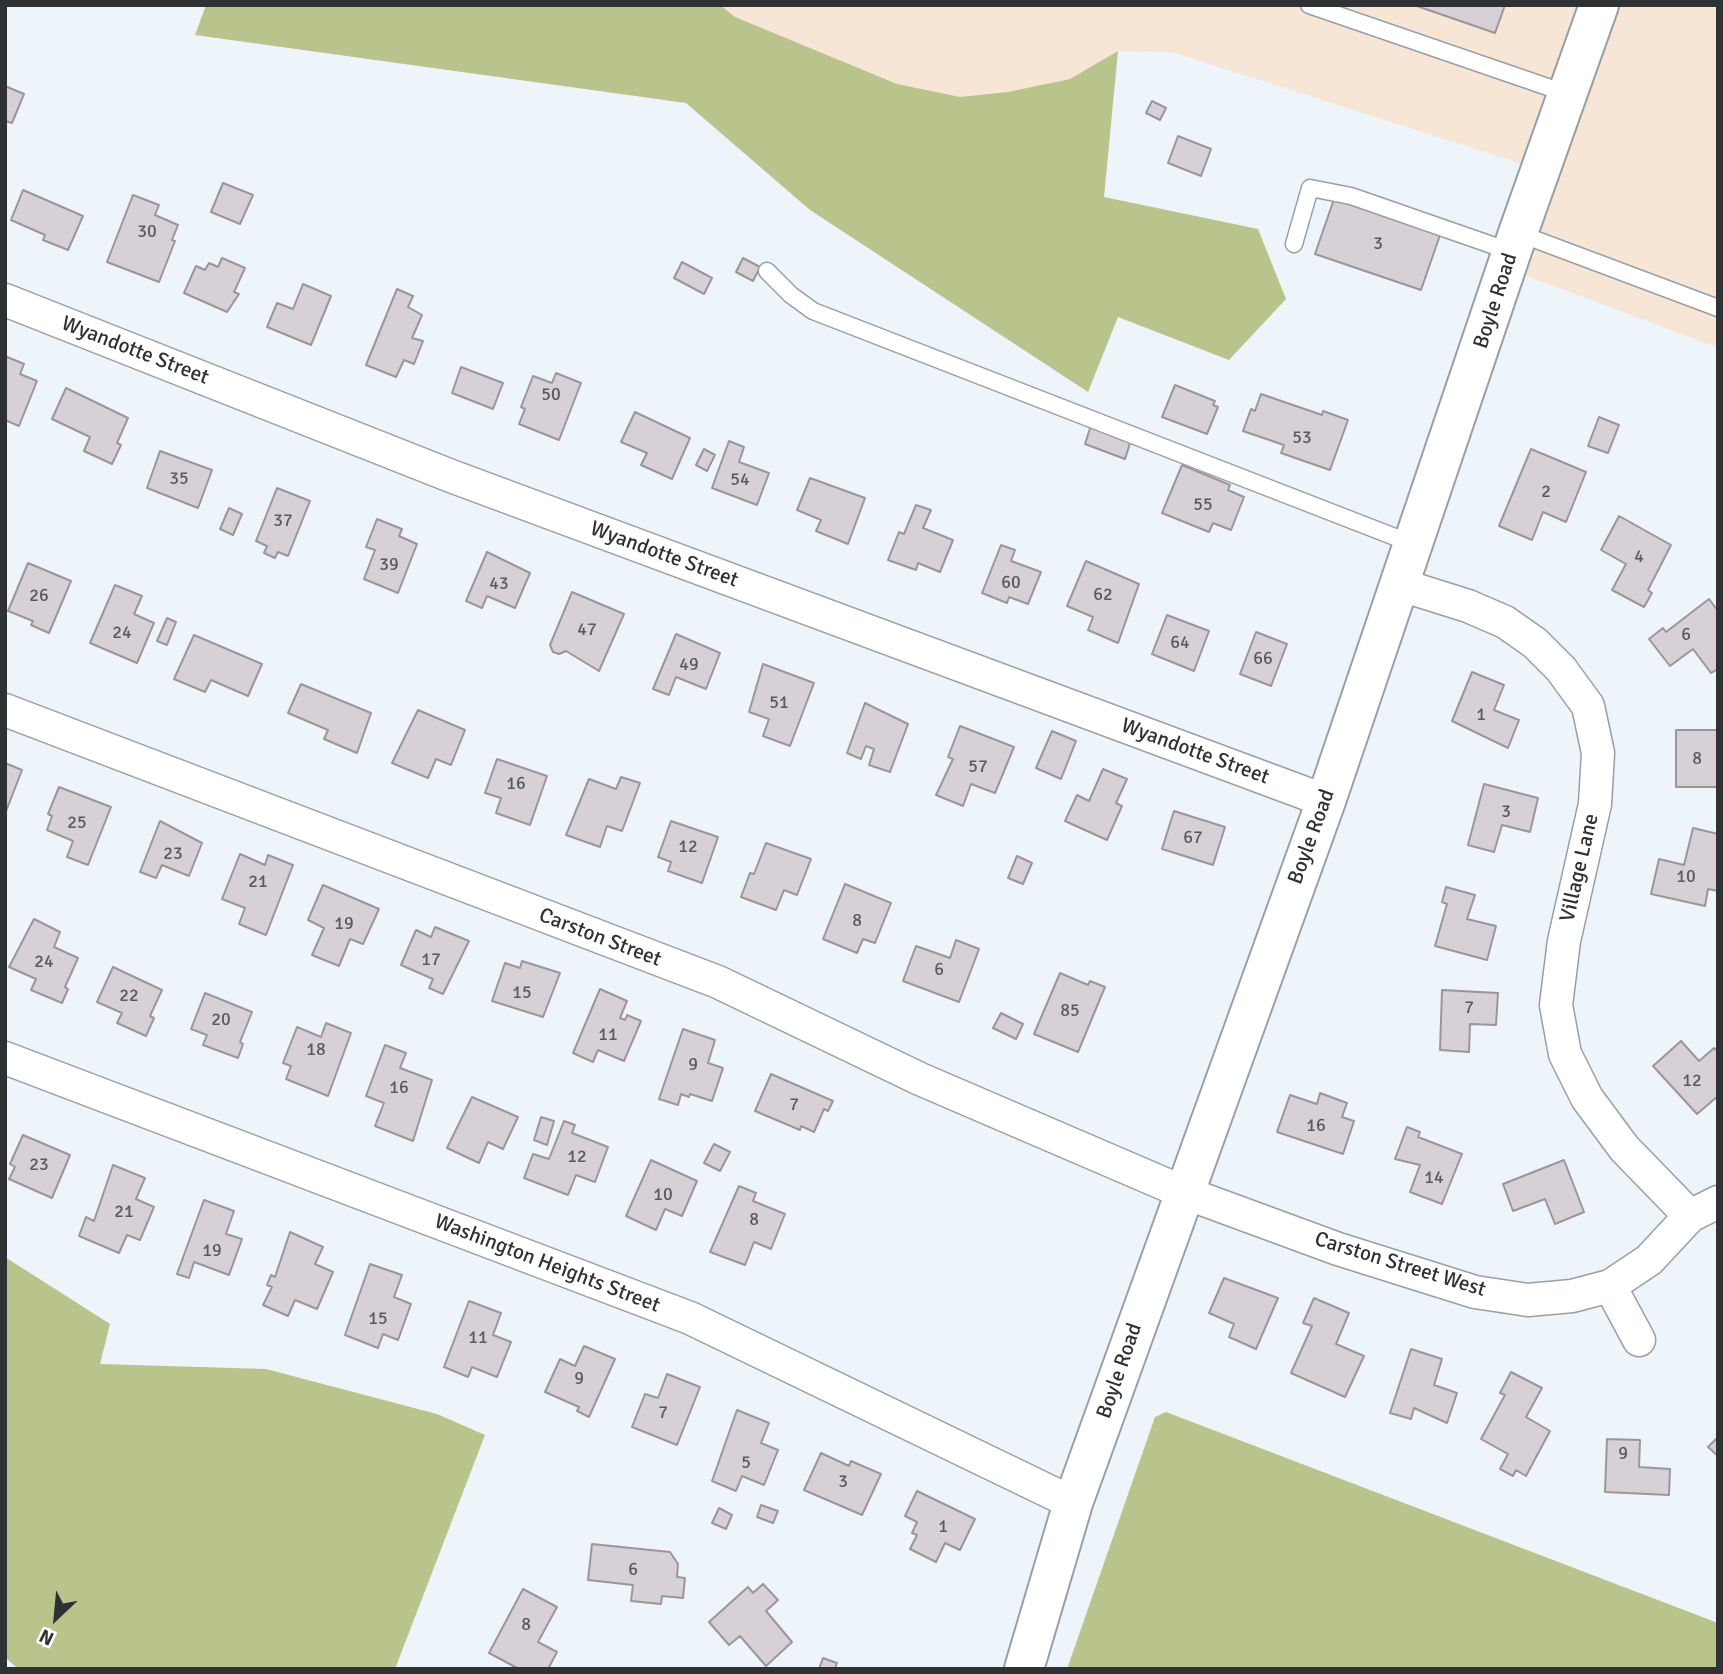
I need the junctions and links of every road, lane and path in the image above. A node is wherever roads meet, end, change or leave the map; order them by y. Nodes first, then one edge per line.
1 (1309, 5) edge
2 (1599, 5) edge
3 (1568, 94) junction
4 (1515, 243) junction
5 (1294, 244) dead end
6 (767, 271) dead end
7 (5, 300) edge
8 (1718, 308) edge
9 (1415, 545) junction
10 (1401, 585) junction
11 (5, 710) edge
12 (1326, 801) junction
13 (5, 1059) edge
14 (1183, 1192) junction
15 (1704, 1209) edge
16 (1611, 1286) junction
17 (1639, 1340) dead end
18 (1073, 1503) junction
19 (1024, 1669) edge

1 - 3 lane
2 - 3 street, Boyle Road
3 - 4 street, Boyle Road
4 - 5 lane
4 - 8 lane
4 - 9 street, Boyle Road
6 - 9 lane
7 - 12 street, Wyandotte Street
9 - 10 street, Boyle Road
10 - 12 street, Boyle Road
10 - 15 street, Village Lane
11 - 14 street, Carston Street
12 - 14 street, Boyle Road
13 - 18 street, Washington Heights Street
14 - 16 street, Carston Street West
14 - 18 street, Boyle Road
15 - 16 street, Carston Street West
16 - 17 street
18 - 19 street, Boyle Road

